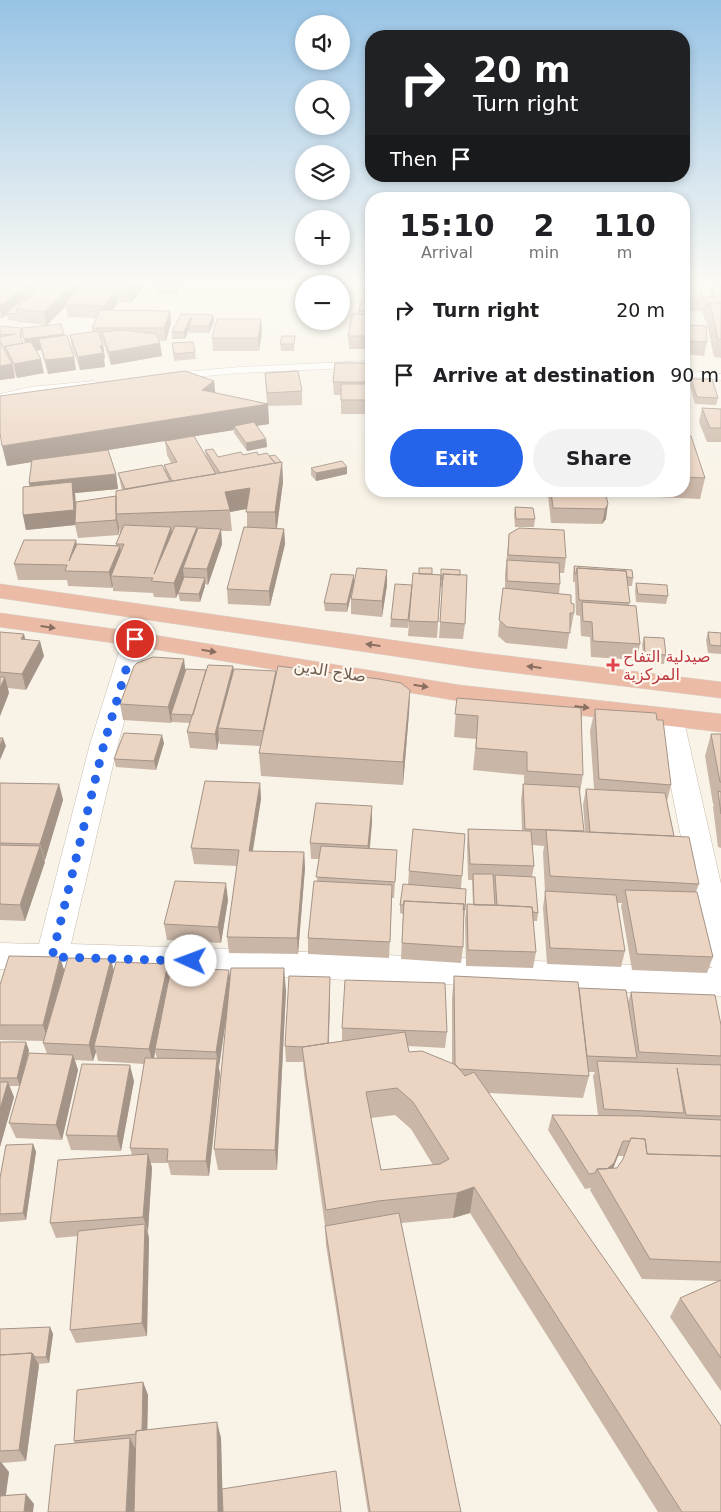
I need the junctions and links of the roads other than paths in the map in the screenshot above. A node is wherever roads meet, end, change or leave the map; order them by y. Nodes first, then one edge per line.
1 (365, 364) edge
2 (690, 374) edge
3 (164, 377) edge
4 (721, 377) edge
5 (107, 383) edge
6 (0, 396) edge
7 (0, 591) edge
8 (125, 608) junction
9 (0, 620) edge
10 (106, 635) junction
11 (135, 639) junction
12 (721, 690) edge
13 (670, 717) junction
14 (721, 723) edge
15 (0, 956) edge
16 (52, 957) junction
17 (721, 957) edge
18 (721, 982) edge

1 - 3 lane
2 - 4 lane
5 - 6 lane
7 - 8 highway, صلاح الدين
8 - 10 highway
12 -> 8 highway, صلاح الدين
9 -> 10 highway, صلاح الدين
10 - 11 highway, صلاح الدين
11 -> 13 highway, صلاح الدين
11 - 16 street
13 - 14 highway, صلاح الدين
13 - 17 street
15 - 16 street
16 - 18 street

